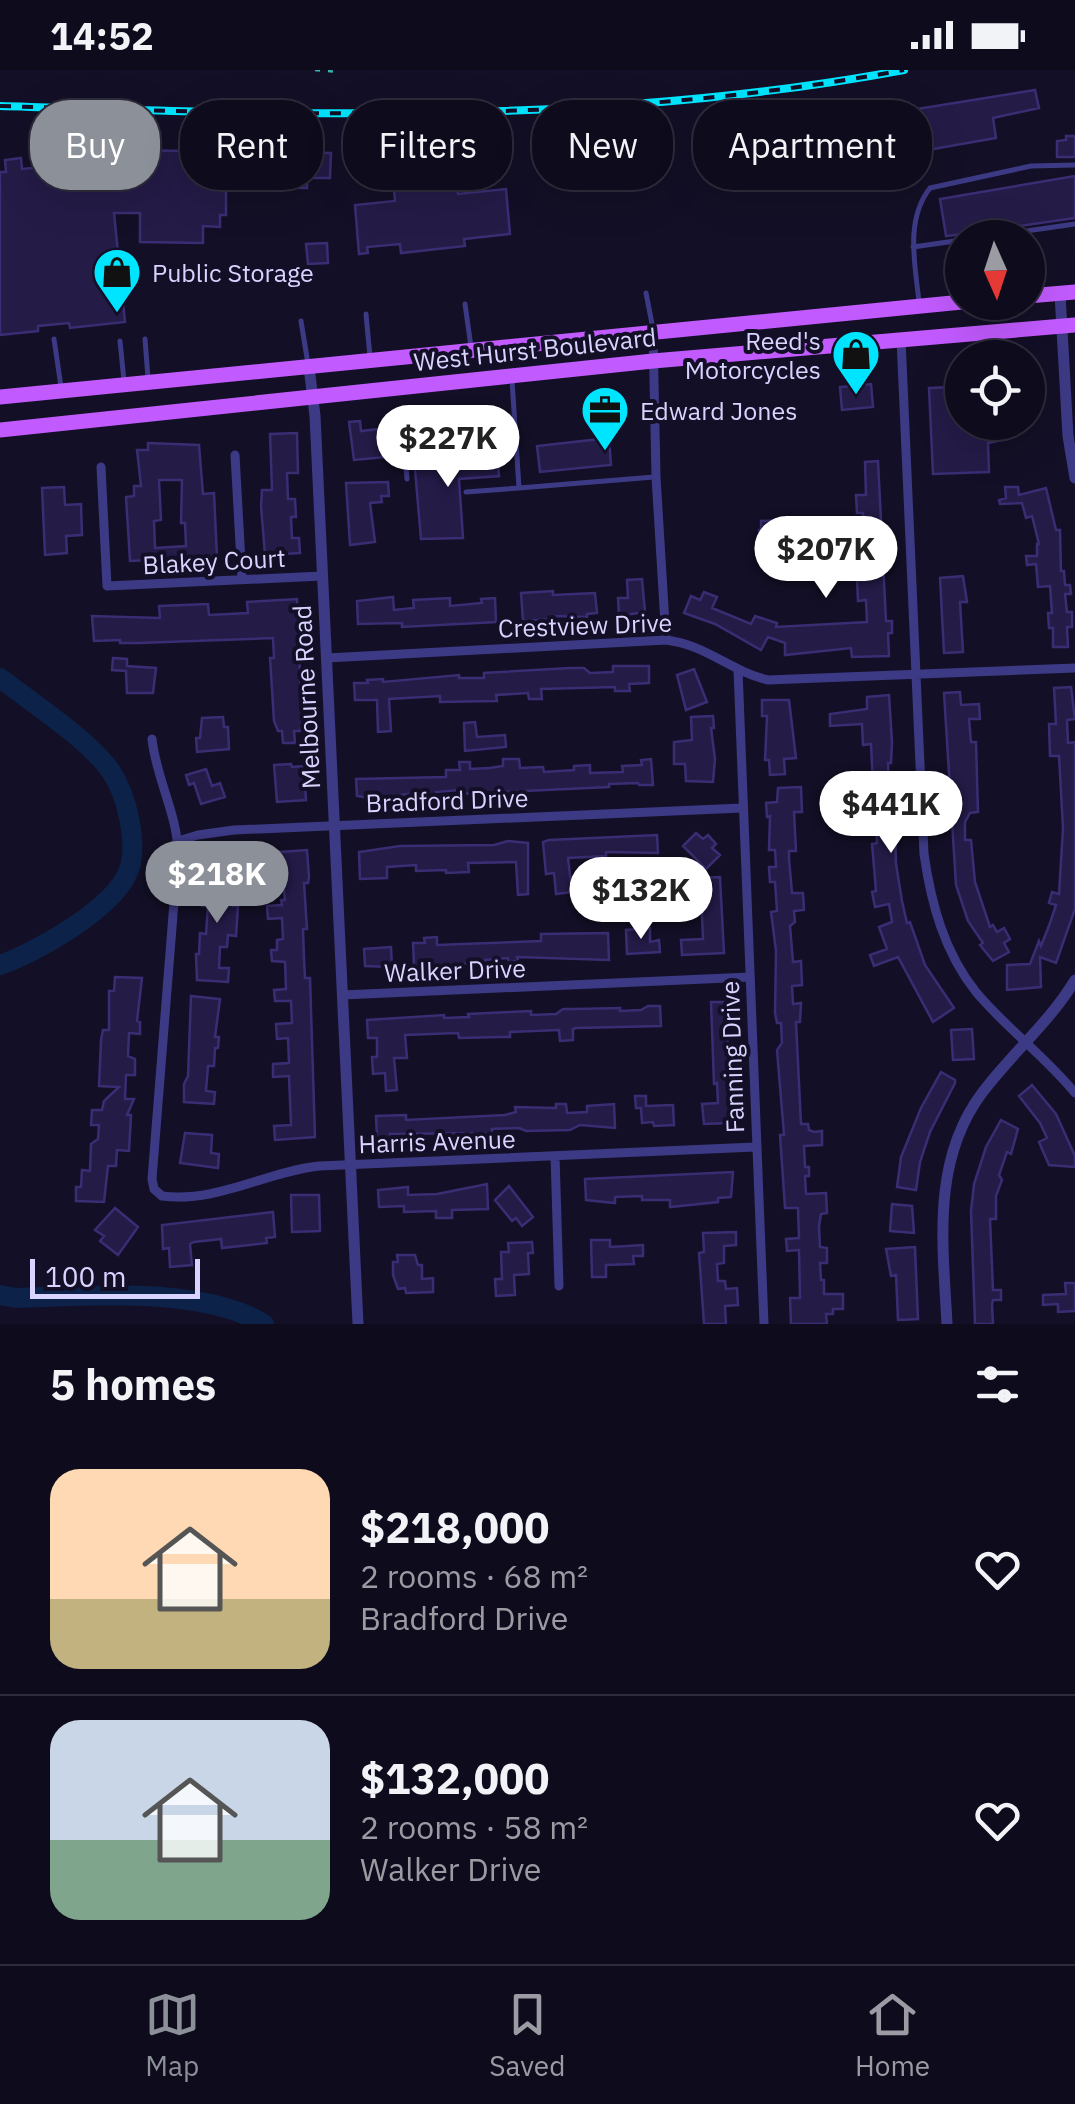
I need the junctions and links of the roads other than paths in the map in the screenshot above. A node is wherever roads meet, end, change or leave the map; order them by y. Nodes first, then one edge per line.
1 (1075, 166) edge
2 (1075, 224) edge
3 (1045, 228) edge
4 (945, 242) edge
5 (913, 247) junction
6 (646, 292) dead end
7 (1068, 293) edge
8 (465, 304) dead end
9 (945, 304) edge
10 (919, 306) junction
11 (366, 314) dead end
12 (301, 321) dead end
13 (1068, 326) edge
14 (653, 332) junction
15 (144, 339) dead end
16 (54, 340) dead end
17 (901, 340) junction
18 (120, 341) dead end
19 (472, 350) junction
20 (370, 360) junction
21 (653, 362) junction
22 (308, 368) junction
23 (512, 377) junction
24 (148, 382) junction
25 (124, 384) junction
26 (61, 390) junction
27 (312, 396) junction
28 (0, 397) edge
29 (0, 430) edge
30 (404, 440) dead end
31 (235, 455) dead end
32 (101, 467) dead end
33 (1074, 470) edge
34 (656, 477) junction
35 (407, 479) dead end
36 (518, 488) junction
37 (466, 492) dead end
38 (322, 576) junction
39 (242, 580) junction
40 (666, 640) junction
41 (327, 658) junction
42 (1075, 668) edge
43 (738, 670) junction
44 (916, 674) junction
45 (152, 739) dead end
46 (742, 808) junction
47 (335, 825) junction
48 (178, 842) junction
49 (750, 978) junction
50 (1075, 980) edge
51 (342, 995) junction
52 (1026, 1041) junction
53 (1075, 1092) edge
54 (755, 1147) junction
55 (555, 1156) junction
56 (348, 1164) junction
57 (559, 1286) dead end
58 (358, 1324) edge
59 (764, 1324) edge
60 (946, 1324) edge

1 - 5 lane
2 - 3 lane
4 - 5 lane
5 - 10 lane
6 - 14 lane
7 - 13 street
8 - 19 lane
9 - 10 main road, West Hurst Boulevard
10 - 14 main road, West Hurst Boulevard
11 - 20 lane
12 - 22 lane
13 - 17 main road, West Hurst Boulevard
13 - 33 street
14 - 19 main road, West Hurst Boulevard
14 - 21 street
15 - 24 lane
16 - 26 lane
17 - 21 main road, West Hurst Boulevard
17 - 44 street
18 - 25 lane
19 - 20 main road, West Hurst Boulevard
20 - 22 main road, West Hurst Boulevard
21 - 23 main road, West Hurst Boulevard
21 - 34 street
22 - 24 main road, West Hurst Boulevard
22 - 27 street, Melbourne Road
23 - 27 main road, West Hurst Boulevard
23 - 36 lane
24 - 25 main road, West Hurst Boulevard
25 - 26 main road, West Hurst Boulevard
26 - 28 main road, West Hurst Boulevard
27 - 29 main road, West Hurst Boulevard
27 - 38 street, Melbourne Road
30 - 35 lane
31 - 39 street
32 - 39 street, Blakey Court
34 - 36 lane
34 - 40 street
36 - 37 lane
38 - 39 street, Blakey Court
38 - 41 street, Melbourne Road
40 - 41 street, Crestview Drive
40 - 43 street, Crestview Drive
41 - 47 street, Melbourne Road
42 - 44 street, Crestview Drive
43 - 44 street, Crestview Drive
43 - 46 street, Fanning Drive
44 - 52 street
45 - 48 street
46 - 47 street, Bradford Drive
46 - 49 street, Fanning Drive
47 - 48 street, Bradford Drive
47 - 51 street, Melbourne Road
48 - 56 street, Harris Avenue
49 - 51 street, Walker Drive
49 - 54 street, Fanning Drive
50 - 52 street
51 - 56 street, Melbourne Road
52 - 53 street
52 - 60 street
54 - 55 street, Harris Avenue
54 - 59 street, Fanning Drive
55 - 56 street, Harris Avenue
55 - 57 street
56 - 58 street, Melbourne Road

